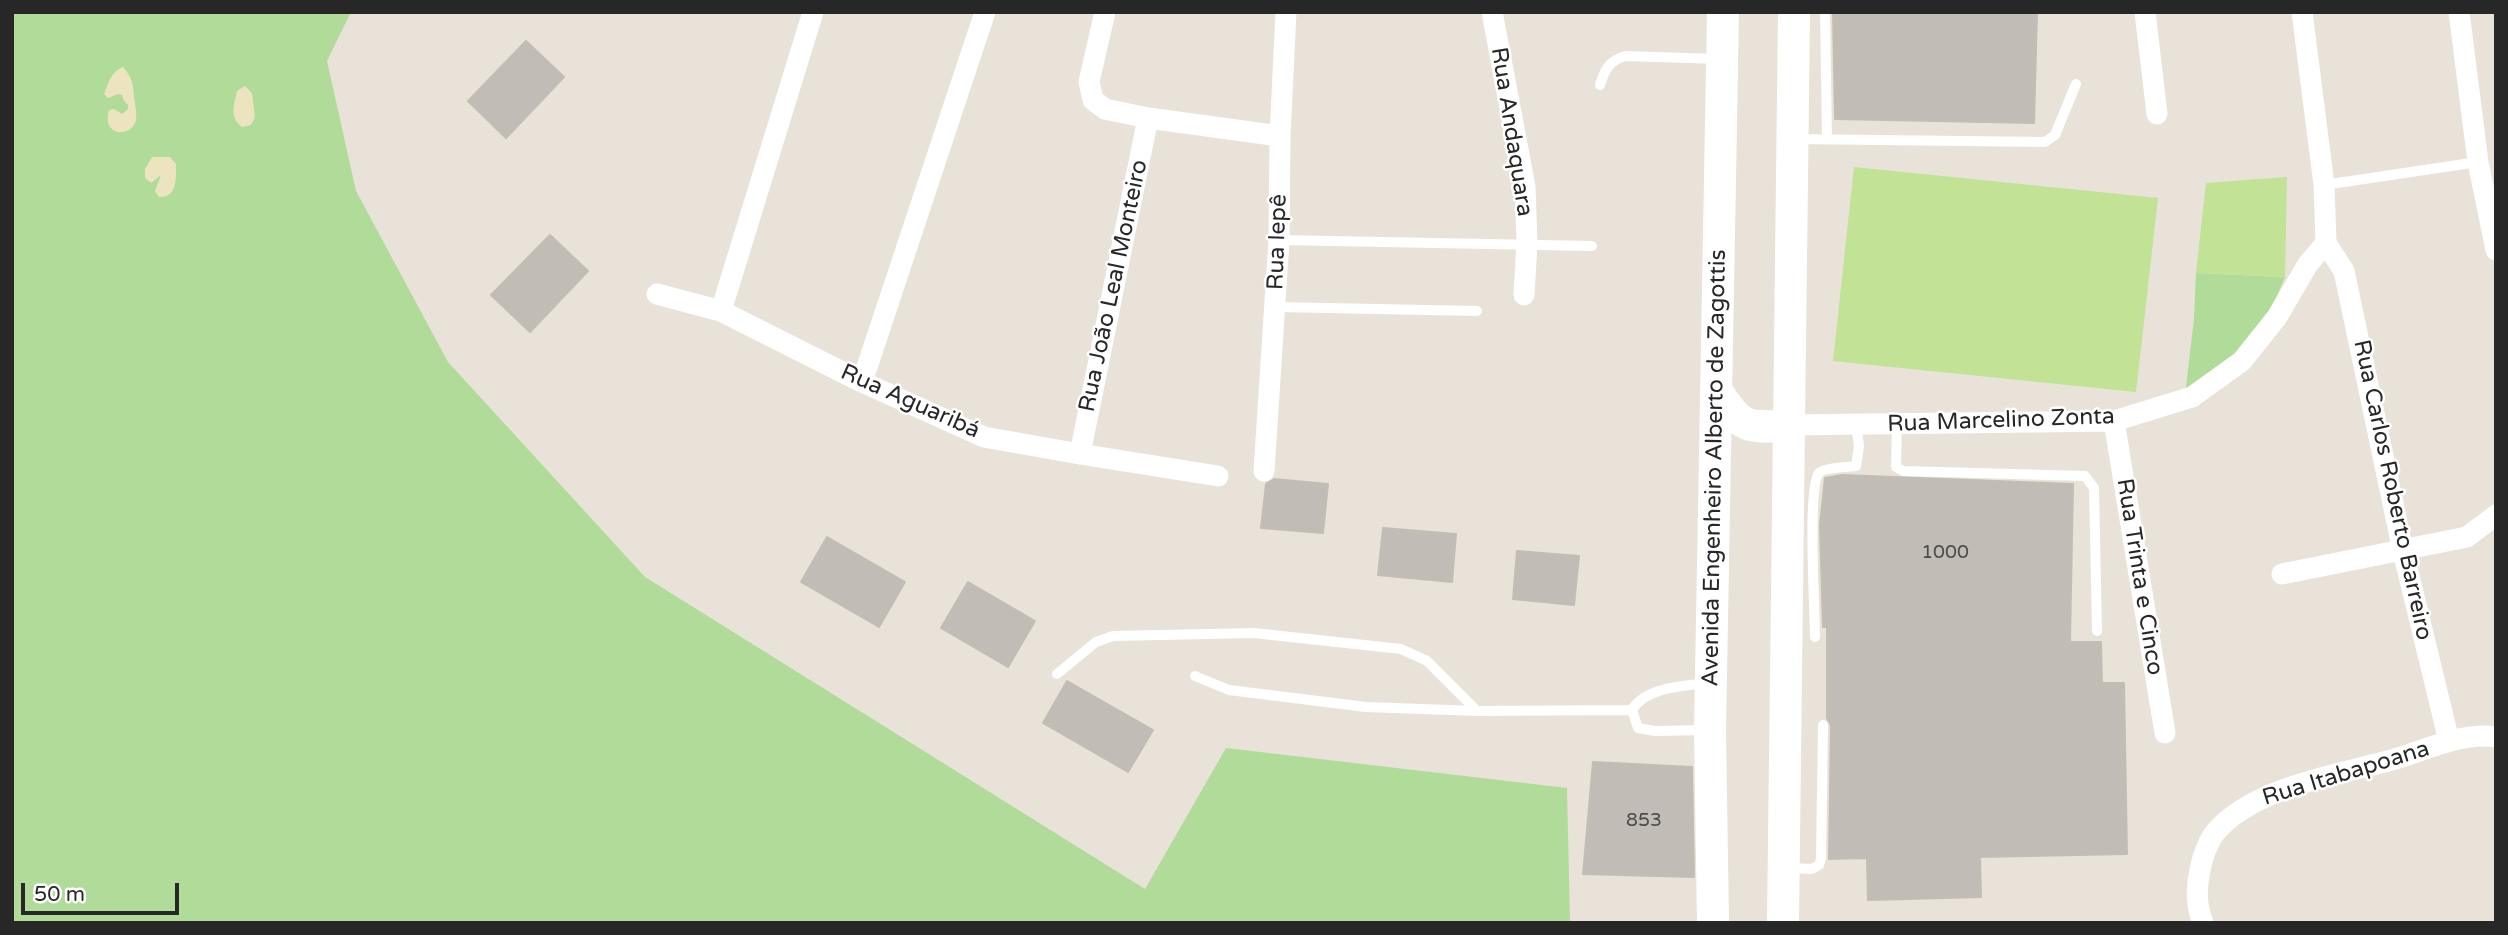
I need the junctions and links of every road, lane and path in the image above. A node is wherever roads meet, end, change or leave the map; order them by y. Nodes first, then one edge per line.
1 (813, 12) edge
2 (985, 12) edge
3 (1105, 12) edge
4 (1286, 12) edge
5 (1492, 12) edge
6 (1723, 12) edge
7 (1794, 12) edge
8 (1825, 12) edge
9 (2145, 12) edge
10 (2302, 12) edge
11 (2459, 12) edge
12 (1722, 59) junction
13 (2076, 84) dead end
14 (1600, 85) dead end
15 (2157, 114) dead end
16 (1148, 118) junction
17 (1280, 136) junction
18 (1792, 139) junction
19 (1827, 139) junction
20 (2478, 162) junction
21 (2324, 185) junction
22 (1279, 240) junction
23 (1527, 243) junction
24 (2326, 243) junction
25 (1592, 246) dead end
26 (2496, 250) edge
27 (657, 294) dead end
28 (1524, 295) dead end
29 (1276, 307) junction
30 (721, 310) junction
31 (1477, 311) dead end
32 (862, 382) junction
33 (1718, 393) junction
34 (2114, 421) junction
35 (1856, 424) junction
36 (1897, 424) junction
37 (1788, 425) junction
38 (1080, 454) junction
39 (1264, 471) dead end
40 (1218, 475) dead end
41 (2496, 515) edge
42 (2403, 551) junction
43 (2282, 574) dead end
44 (2097, 631) dead end
45 (1815, 637) dead end
46 (1056, 674) dead end
47 (1195, 676) dead end
48 (1712, 682) junction
49 (1632, 710) junction
50 (1477, 711) junction
51 (1823, 725) dead end
52 (1710, 730) junction
53 (2165, 733) dead end
54 (2496, 737) edge
55 (2449, 741) junction
56 (1785, 868) junction
57 (1713, 923) edge
58 (1783, 923) edge
59 (2203, 923) edge

1 - 30 street
2 - 32 street
3 - 16 street
4 - 17 street, Rua Iepê
5 - 23 street, Rua Andaquara
6 - 12 main road, Avenida Engenheiro Alberto de Zagottis
7 - 18 main road
8 - 19 lane
9 - 15 street
10 - 21 street
11 - 20 street
12 - 14 lane
12 - 33 main road, Avenida Engenheiro Alberto de Zagottis
13 - 19 lane
16 - 17 street
16 - 38 street, Rua João Leal Monteiro
17 - 22 street, Rua Iepê
18 - 19 lane
18 - 37 main road
20 - 21 lane
20 - 26 street
21 - 24 street
22 - 23 lane
22 - 29 street, Rua Iepê
23 - 25 lane
23 - 28 street, Rua Andaquara
24 - 34 street, Rua Marcelino Zonta
24 - 42 street, Rua Carlos Roberto Barreiro
27 - 30 street, Rua Aguaribá
29 - 31 lane
29 - 39 street, Rua Iepê
30 - 32 street, Rua Aguaribá
32 - 38 street, Rua Aguaribá
33 - 37 main road
33 - 48 main road, Avenida Engenheiro Alberto de Zagottis
34 - 36 street, Rua Marcelino Zonta
34 - 53 street, Rua Trinta e Cinco
35 - 36 street, Rua Marcelino Zonta
35 - 37 street, Rua Marcelino Zonta
35 - 45 lane
36 - 44 lane
37 - 56 main road
38 - 40 street, Rua Aguaribá
41 - 42 street
42 - 43 street
42 - 55 street, Rua Carlos Roberto Barreiro
46 - 50 lane
47 - 50 lane
48 - 49 lane
48 - 52 main road, Avenida Engenheiro Alberto de Zagottis
49 - 50 lane
49 - 52 lane
51 - 56 lane
52 - 57 main road, Avenida Engenheiro Alberto de Zagottis
54 - 55 street, Rua Itabapoana
55 - 59 street, Rua Itabapoana
56 - 58 main road

